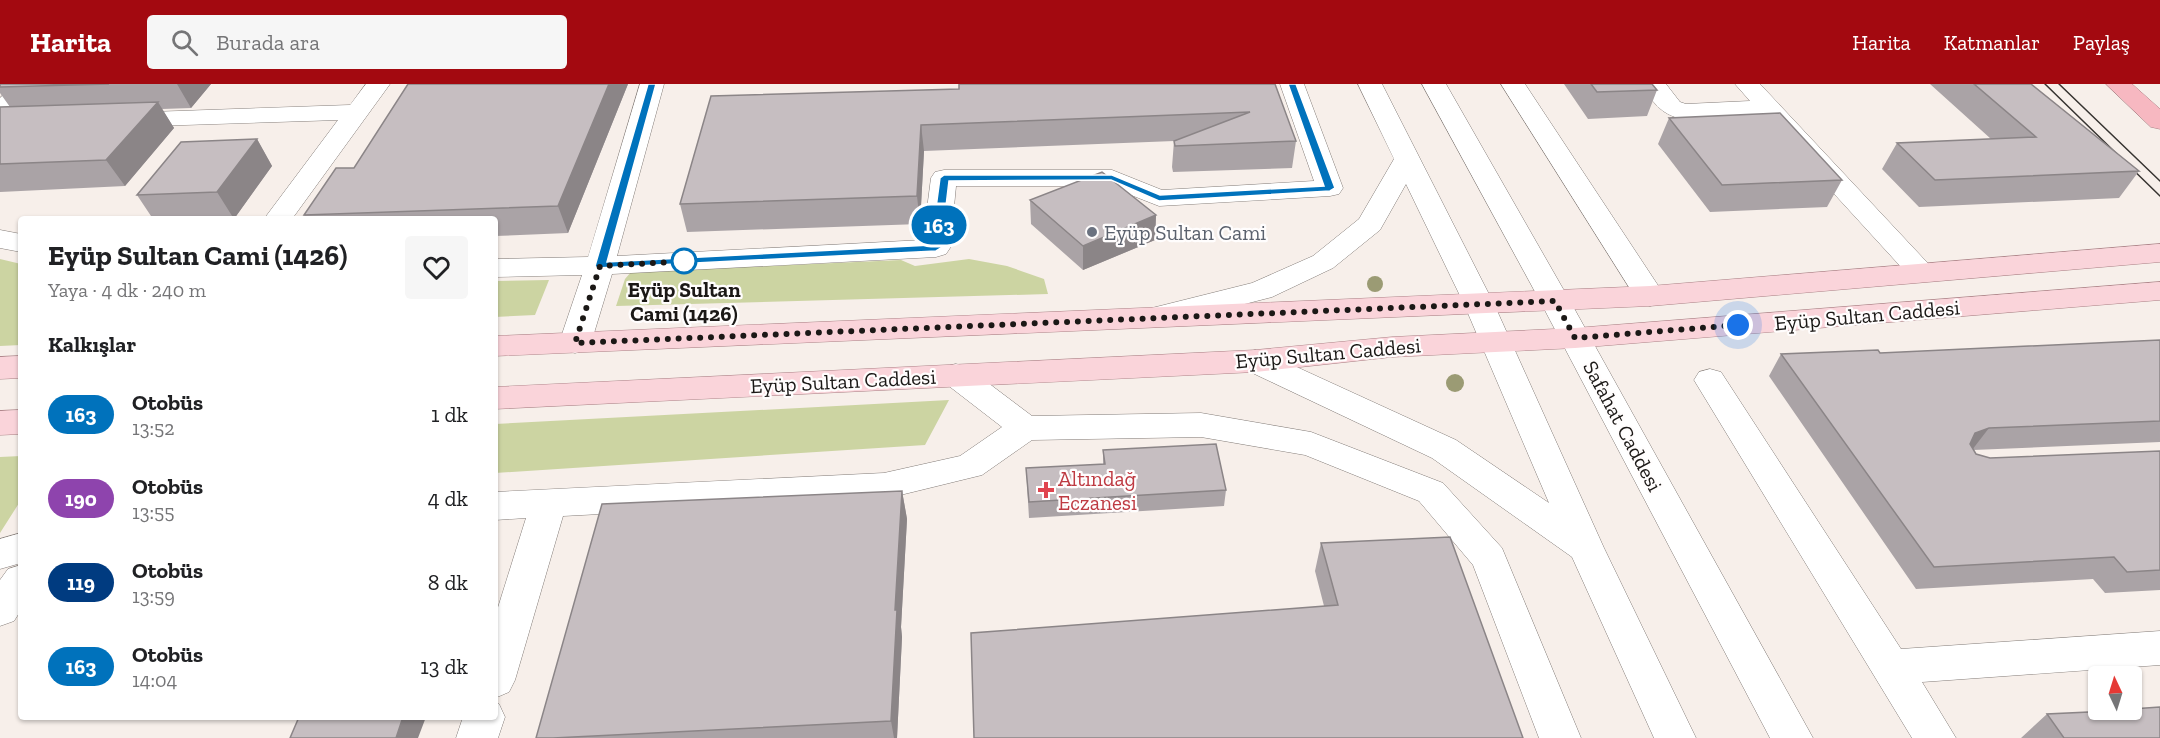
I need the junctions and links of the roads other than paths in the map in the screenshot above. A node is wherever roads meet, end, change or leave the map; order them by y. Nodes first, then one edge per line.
1 (29, 84) edge
2 (378, 84) edge
3 (652, 84) edge
4 (1292, 84) edge
5 (1370, 84) edge
6 (1434, 84) edge
7 (1513, 84) edge
8 (1653, 84) edge
9 (1747, 84) edge
10 (2118, 84) edge
11 (1769, 108) junction
12 (0, 111) edge
13 (357, 112) junction
14 (95, 121) edge
15 (2160, 122) edge
16 (1407, 160) junction
17 (280, 216) edge
18 (0, 239) edge
19 (18, 242) edge
20 (2160, 253) edge
21 (600, 266) junction
22 (498, 268) edge
23 (1922, 273) junction
24 (2160, 291) edge
25 (1650, 296) junction
26 (1555, 301) junction
27 (1479, 304) junction
28 (1147, 319) junction
29 (1575, 338) junction
30 (1494, 341) junction
31 (575, 343) junction
32 (498, 346) edge
33 (1255, 361) junction
34 (18, 367) edge
35 (0, 368) edge
36 (956, 375) junction
37 (1710, 380) dead end
38 (498, 398) edge
39 (18, 422) edge
40 (0, 423) edge
41 (1025, 428) junction
42 (549, 503) junction
43 (498, 506) edge
44 (1586, 548) junction
45 (18, 549) edge
46 (0, 554) edge
47 (18, 584) edge
48 (0, 610) edge
49 (2160, 648) edge
50 (1891, 668) junction
51 (498, 670) edge
52 (483, 720) edge
53 (477, 738) edge
54 (1560, 738) edge
55 (1675, 738) edge
56 (1792, 738) edge
57 (1935, 738) edge

1 - 12 street
2 - 13 street
3 - 21 street
4 - 21 street
5 - 16 street
6 - 26 street, Safahat Caddesi
7 - 25 street
8 - 11 street
9 - 11 street
10 - 15 highway
11 - 23 street
13 - 14 street
13 - 17 street
16 - 27 street
16 - 28 street
18 - 19 street
20 - 23 main road, Eyüp Sultan Caddesi
21 - 22 street
21 - 31 street
23 - 25 main road, Eyüp Sultan Caddesi
24 - 29 main road, Eyüp Sultan Caddesi
25 - 26 main road, Eyüp Sultan Caddesi
26 - 27 main road, Eyüp Sultan Caddesi
26 - 29 street, Safahat Caddesi
27 - 28 main road, Eyüp Sultan Caddesi
27 - 30 street
28 - 31 main road, Eyüp Sultan Caddesi
29 - 30 main road, Eyüp Sultan Caddesi
29 - 56 street, Safahat Caddesi
30 - 33 main road, Eyüp Sultan Caddesi
30 - 44 street
31 - 32 main road, Eyüp Sultan Caddesi
33 - 36 main road, Eyüp Sultan Caddesi
33 - 44 street
34 - 35 main road
36 - 38 main road, Eyüp Sultan Caddesi
36 - 41 street
37 - 50 street
39 - 40 main road
41 - 42 street
41 - 54 street
42 - 43 street
42 - 51 street
44 - 55 street
45 - 46 street
47 - 48 street
49 - 50 street
50 - 57 street
52 - 53 street

